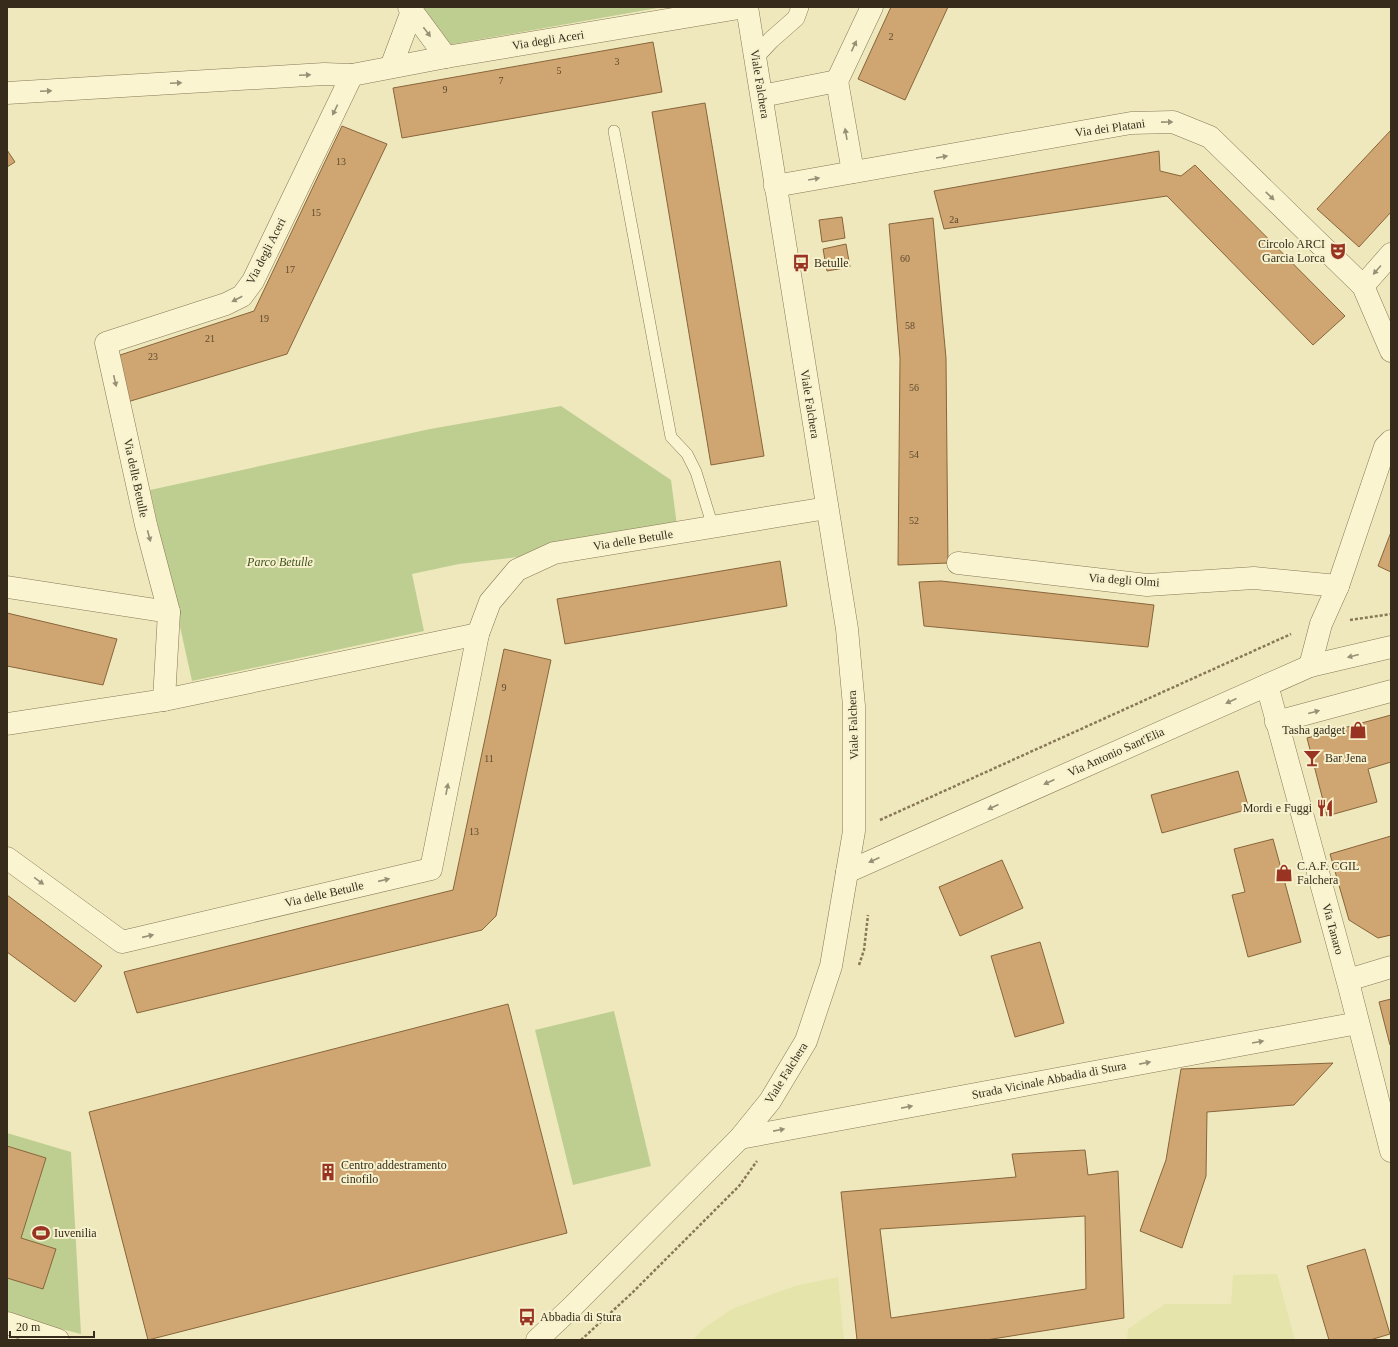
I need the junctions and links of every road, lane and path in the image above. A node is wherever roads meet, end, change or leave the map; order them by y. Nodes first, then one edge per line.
1 (746, 7) edge
2 (800, 7) edge
3 (872, 7) edge
4 (410, 9) edge
5 (756, 56) junction
6 (446, 57) junction
7 (390, 67) junction
8 (352, 75) junction
9 (837, 81) junction
10 (7, 93) edge
11 (762, 96) junction
12 (614, 131) dead end
13 (853, 172) junction
14 (775, 186) junction
15 (1391, 254) edge
16 (1363, 286) junction
17 (106, 343) joint
18 (1391, 351) edge
19 (1391, 441) edge
20 (827, 508) junction
21 (713, 527) junction
22 (958, 563) dead end
23 (1338, 586) junction
24 (7, 587) edge
25 (169, 612) junction
26 (1391, 614) edge
27 (1349, 621) dead end
28 (1294, 632) dead end
29 (478, 634) junction
30 (1391, 647) edge
31 (1310, 666) junction
32 (1267, 685) junction
33 (1391, 691) edge
34 (164, 700) junction
35 (1276, 722) junction
36 (10, 730) edge
37 (880, 820) dead end
38 (7, 858) edge
39 (847, 872) junction
40 (1391, 967) edge
41 (1348, 980) junction
42 (1358, 1022) junction
43 (740, 1138) junction
44 (1391, 1151) edge
45 (762, 1155) dead end
46 (7, 1323) edge
47 (58, 1340) edge
48 (537, 1340) edge
49 (581, 1340) edge

1 - 5 street, Viale Falchera
1 - 6 street, Via degli Aceri
2 - 5 street
9 -> 3 street
4 -> 6 street
4 - 7 street
5 - 11 street, Viale Falchera
6 - 7 street, Via degli Aceri
7 - 8 street, Via degli Aceri
10 -> 8 street, Via degli Aceri
8 -> 17 street, Via degli Aceri
9 - 11 street
13 -> 9 street
11 - 14 street, Viale Falchera
12 - 21 lane
14 -> 13 street, Via dei Platani
13 -> 16 street, Via dei Platani
14 - 20 street, Viale Falchera
15 -> 16 street
16 - 18 street, Via dei Platani
17 -> 25 street, Via delle Betulle
19 - 23 street
20 - 21 street, Via delle Betulle
20 - 39 street, Viale Falchera
21 - 29 street, Via delle Betulle
22 - 23 street, Via degli Olmi
23 - 31 street
24 - 25 street
25 - 34 street, Via delle Betulle
26 - 27 path
28 - 37 path
29 - 34 street
38 -> 29 street, Via delle Betulle
30 -> 31 street, Via Antonio Sant'Elia
31 - 32 street, Via Antonio Sant'Elia
32 - 35 street, Via Tanaro
32 -> 39 street, Via Antonio Sant'Elia
35 -> 33 street
34 - 36 street
35 - 41 street, Via Tanaro
39 - 43 street, Viale Falchera
40 - 41 street
41 - 42 street, Via Tanaro
43 -> 42 street, Strada Vicinale Abbadia di Stura
42 - 44 street, Via Tanaro
43 - 48 street, Viale Falchera
45 - 49 path
46 - 47 street

